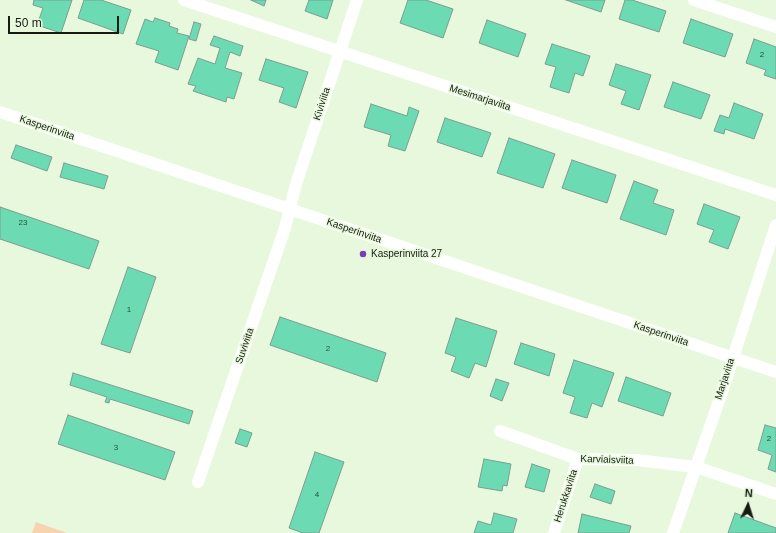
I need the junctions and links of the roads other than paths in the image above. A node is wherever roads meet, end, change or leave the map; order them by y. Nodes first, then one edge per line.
1 (184, 0) edge
2 (358, 0) edge
3 (694, 0) edge
4 (776, 27) edge
5 (339, 52) junction
6 (0, 112) edge
7 (776, 195) edge
8 (290, 209) junction
9 (776, 227) edge
10 (732, 358) junction
11 (776, 372) edge
12 (500, 431) dead end
13 (578, 459) junction
14 (696, 467) junction
15 (198, 482) dead end
16 (776, 494) edge
17 (554, 533) edge
18 (673, 533) edge

1 - 5 street, Mesimarjaviita
2 - 5 street, Kiviviita
3 - 4 street
5 - 7 street, Mesimarjaviita
5 - 8 street, Kiviviita
6 - 8 street, Kasperinviita
8 - 10 street, Kasperinviita
8 - 15 street, Suviviita
9 - 10 street, Marjaviita
10 - 11 street, Kasperinviita
10 - 14 street, Marjaviita
12 - 13 street, Karviaisviita
13 - 14 street, Karviaisviita
13 - 17 street, Herukkaviita
14 - 16 street, Karviaisviita
14 - 18 street, Marjaviita

